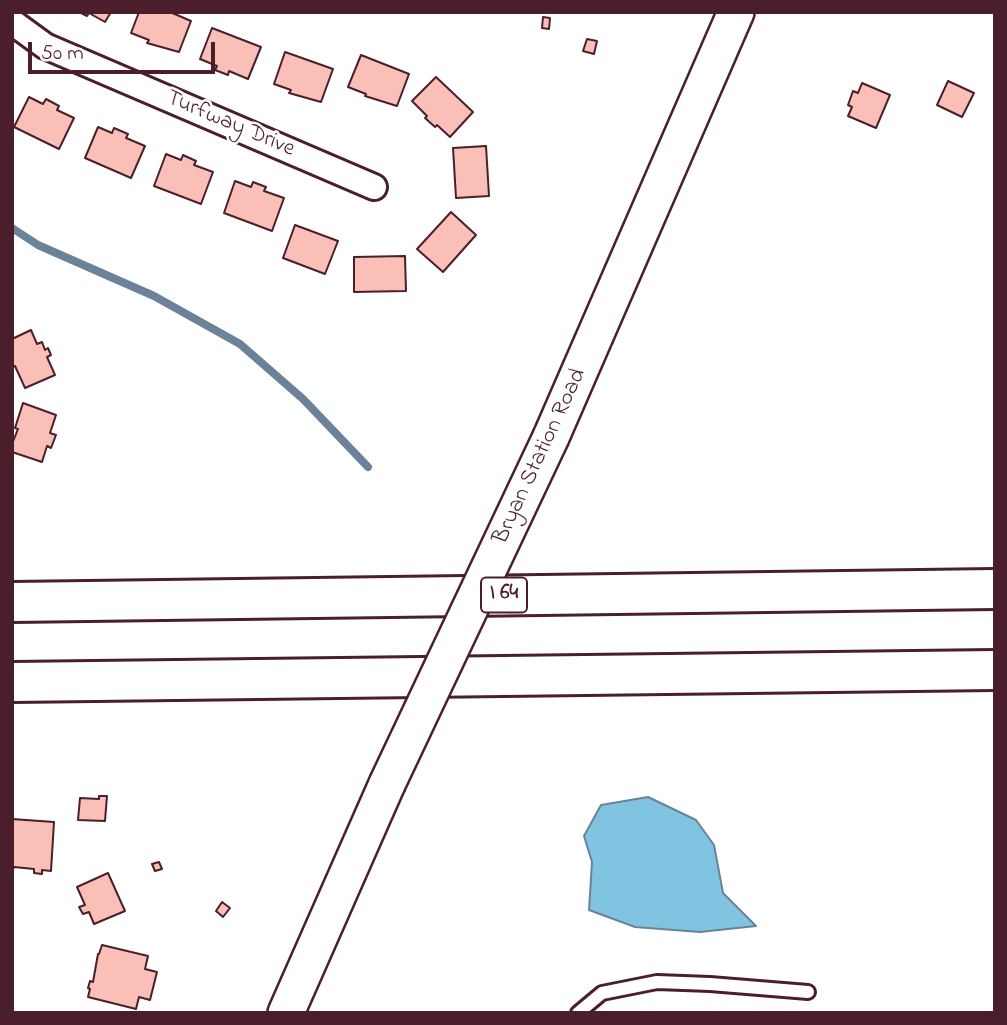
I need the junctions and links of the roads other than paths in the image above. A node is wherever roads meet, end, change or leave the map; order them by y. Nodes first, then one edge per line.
1 (736, 12) edge
2 (12, 22) edge
3 (374, 187) dead end
4 (995, 589) edge
5 (12, 602) edge
6 (995, 670) edge
7 (12, 682) edge
8 (808, 992) dead end
9 (286, 1013) edge
10 (578, 1013) edge

1 - 9 main road, Bryan Station Road, bridge
2 - 3 street, Turfway Drive
4 - 5 highway, I 64
6 - 7 highway
8 - 10 lane

